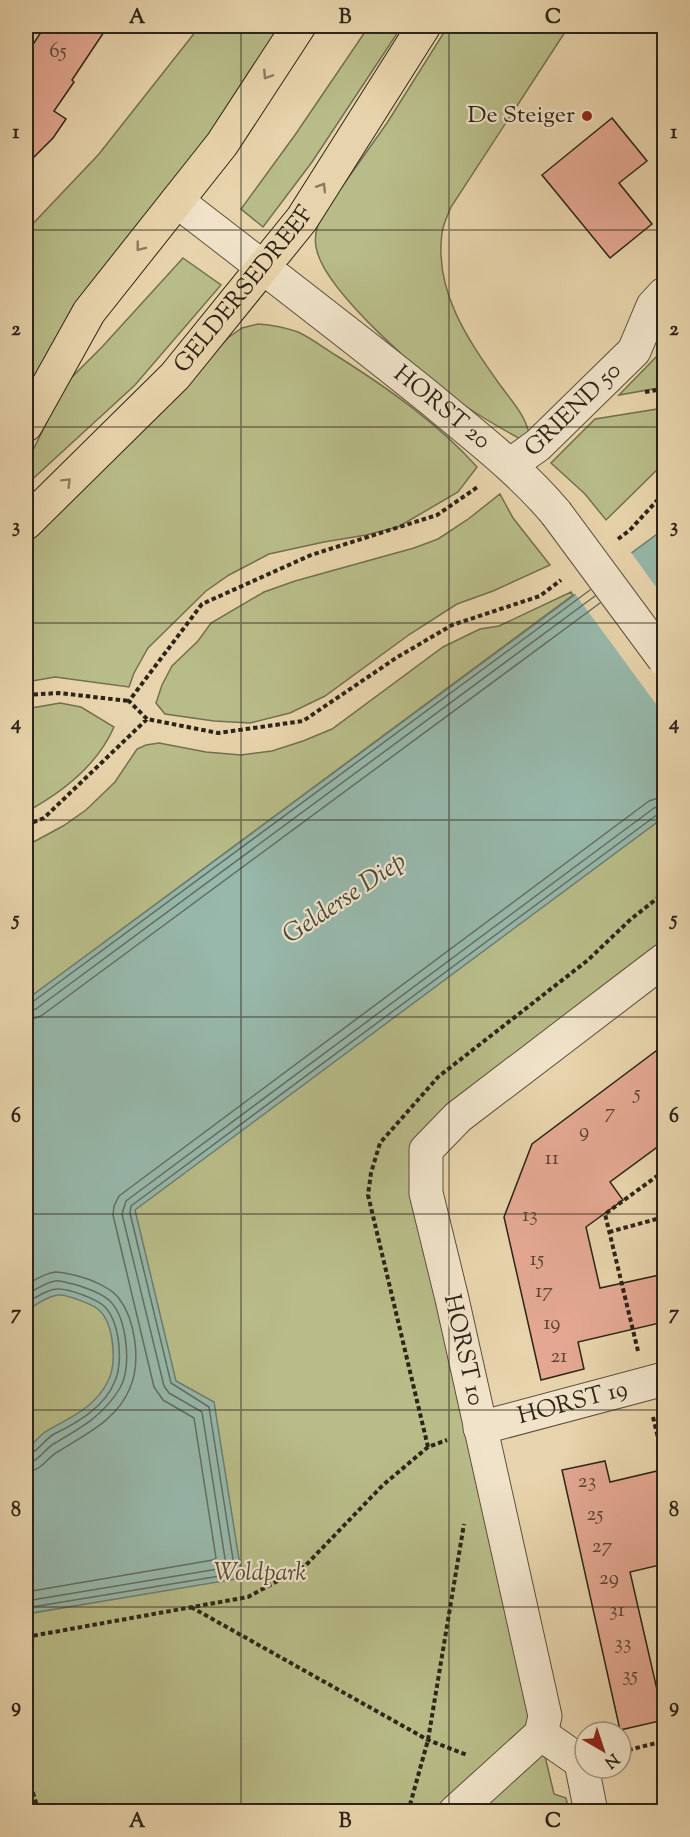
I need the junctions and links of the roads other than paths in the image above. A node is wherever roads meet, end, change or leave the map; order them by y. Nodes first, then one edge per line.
1 (299, 26) edge
2 (424, 26) edge
3 (177, 201) junction
4 (263, 267) junction
5 (664, 294) edge
6 (26, 424) edge
7 (510, 465) junction
8 (26, 523) edge
9 (664, 659) edge
10 (664, 960) edge
11 (655, 1381) edge
12 (480, 1428) junction
13 (540, 1734) junction
14 (455, 1812) edge
15 (591, 1812) edge

1 -> 3 main road
4 -> 2 main road, GELDERSEDREEF
3 - 4 street, HORST 20
3 -> 6 main road
4 - 7 street, HORST 20
8 -> 4 main road, GELDERSEDREEF
5 - 7 street, GRIEND 50
7 - 9 street, HORST 20, bridge
10 - 12 street, HORST 10
11 - 12 street, HORST 19
12 - 13 street, HORST 10
13 - 14 street
13 - 15 street

